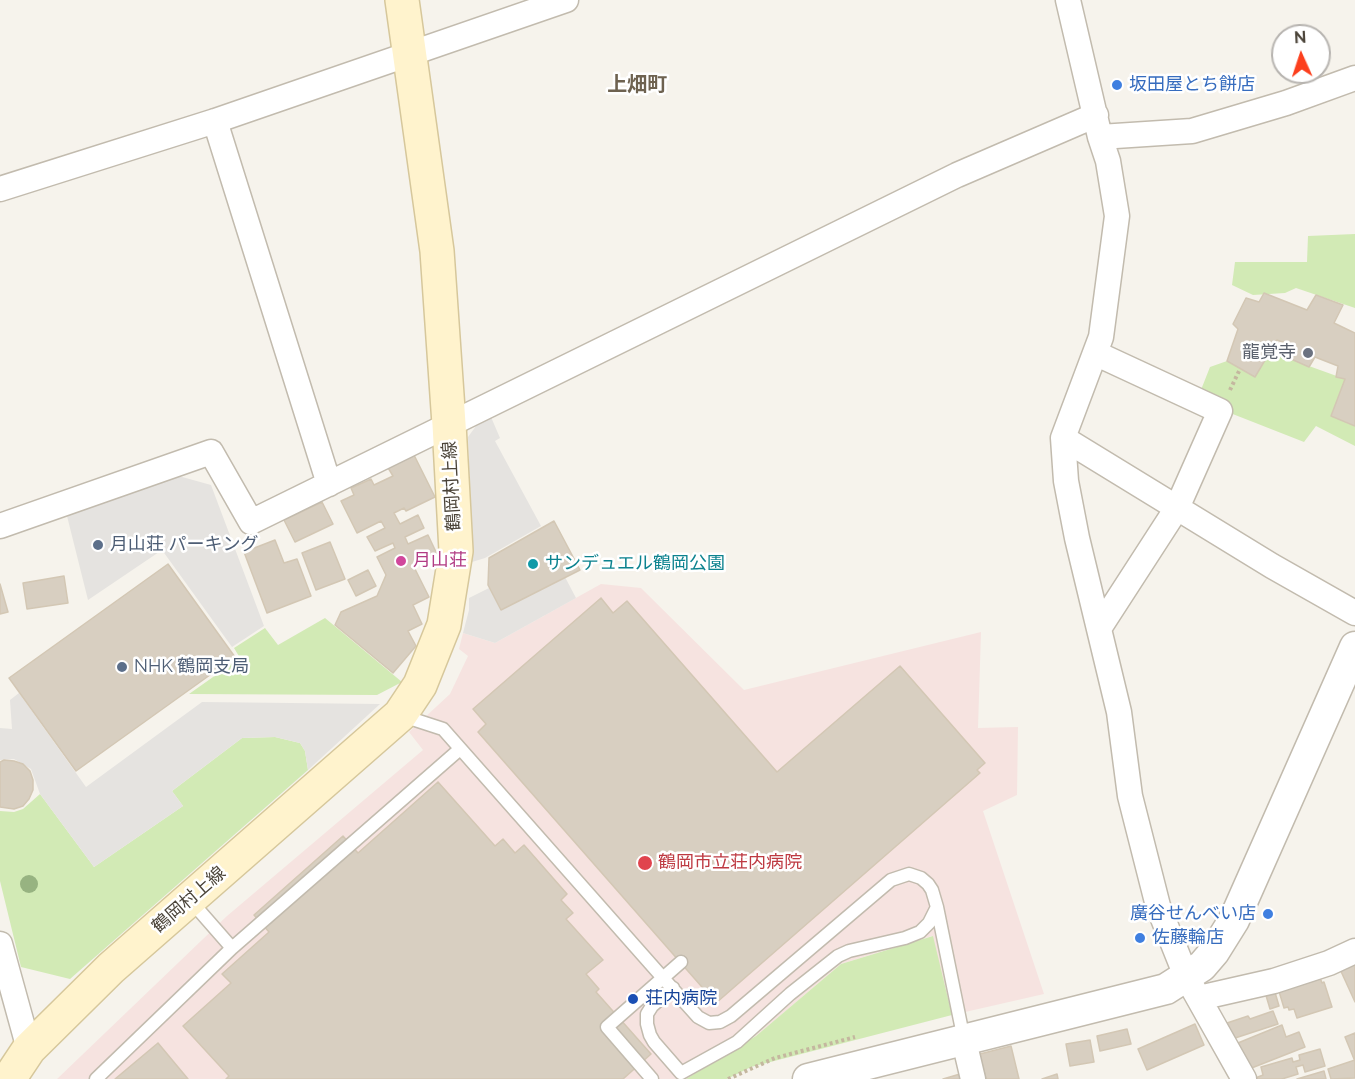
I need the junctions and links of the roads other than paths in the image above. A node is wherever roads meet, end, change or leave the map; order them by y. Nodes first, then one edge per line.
1 (402, 0) edge
2 (566, 0) edge
3 (1068, 0) edge
4 (409, 52) junction
5 (1355, 78) edge
6 (215, 121) junction
7 (1098, 126) junction
8 (0, 189) edge
9 (1095, 353) junction
10 (449, 424) junction
11 (1063, 438) junction
12 (329, 484) junction
13 (1177, 508) junction
14 (0, 526) edge
15 (1355, 613) edge
16 (1100, 627) junction
17 (1355, 647) edge
18 (399, 715) junction
19 (460, 749) junction
20 (190, 900) junction
21 (937, 907) junction
22 (0, 944) edge
23 (232, 948) junction
24 (1355, 951) edge
25 (681, 962) dead end
26 (663, 978) junction
27 (1192, 987) junction
28 (673, 988) junction
29 (964, 1041) junction
30 (28, 1049) junction
31 (677, 1076) edge
32 (9, 1079) edge
33 (96, 1079) edge
34 (652, 1079) edge
35 (808, 1079) edge
36 (973, 1079) edge
37 (1244, 1079) edge

1 - 4 main road, 鶴岡村上線
2 - 4 street
3 - 7 street
4 - 6 street
4 - 10 main road, 鶴岡村上線
5 - 7 street
6 - 8 street
6 - 12 street
7 - 9 street
7 - 10 street
9 - 11 street
9 - 13 street
10 - 12 street
10 - 18 main road, 鶴岡村上線
11 - 13 street
11 - 16 street
12 - 14 street
13 - 15 street
13 - 16 street
16 - 27 street
17 - 27 street
18 - 19 lane
18 - 20 main road, 鶴岡村上線
19 - 23 lane
19 - 26 lane
20 - 23 lane
20 - 30 main road, 鶴岡村上線
21 - 28 lane
21 - 29 lane
21 - 31 lane
22 - 30 street
23 - 33 lane
24 - 27 street
25 - 26 lane
26 - 28 lane
26 - 34 lane
27 - 29 street
27 - 37 street
28 - 31 lane
29 - 35 street
29 - 36 street
30 - 32 main road, 鶴岡村上線

